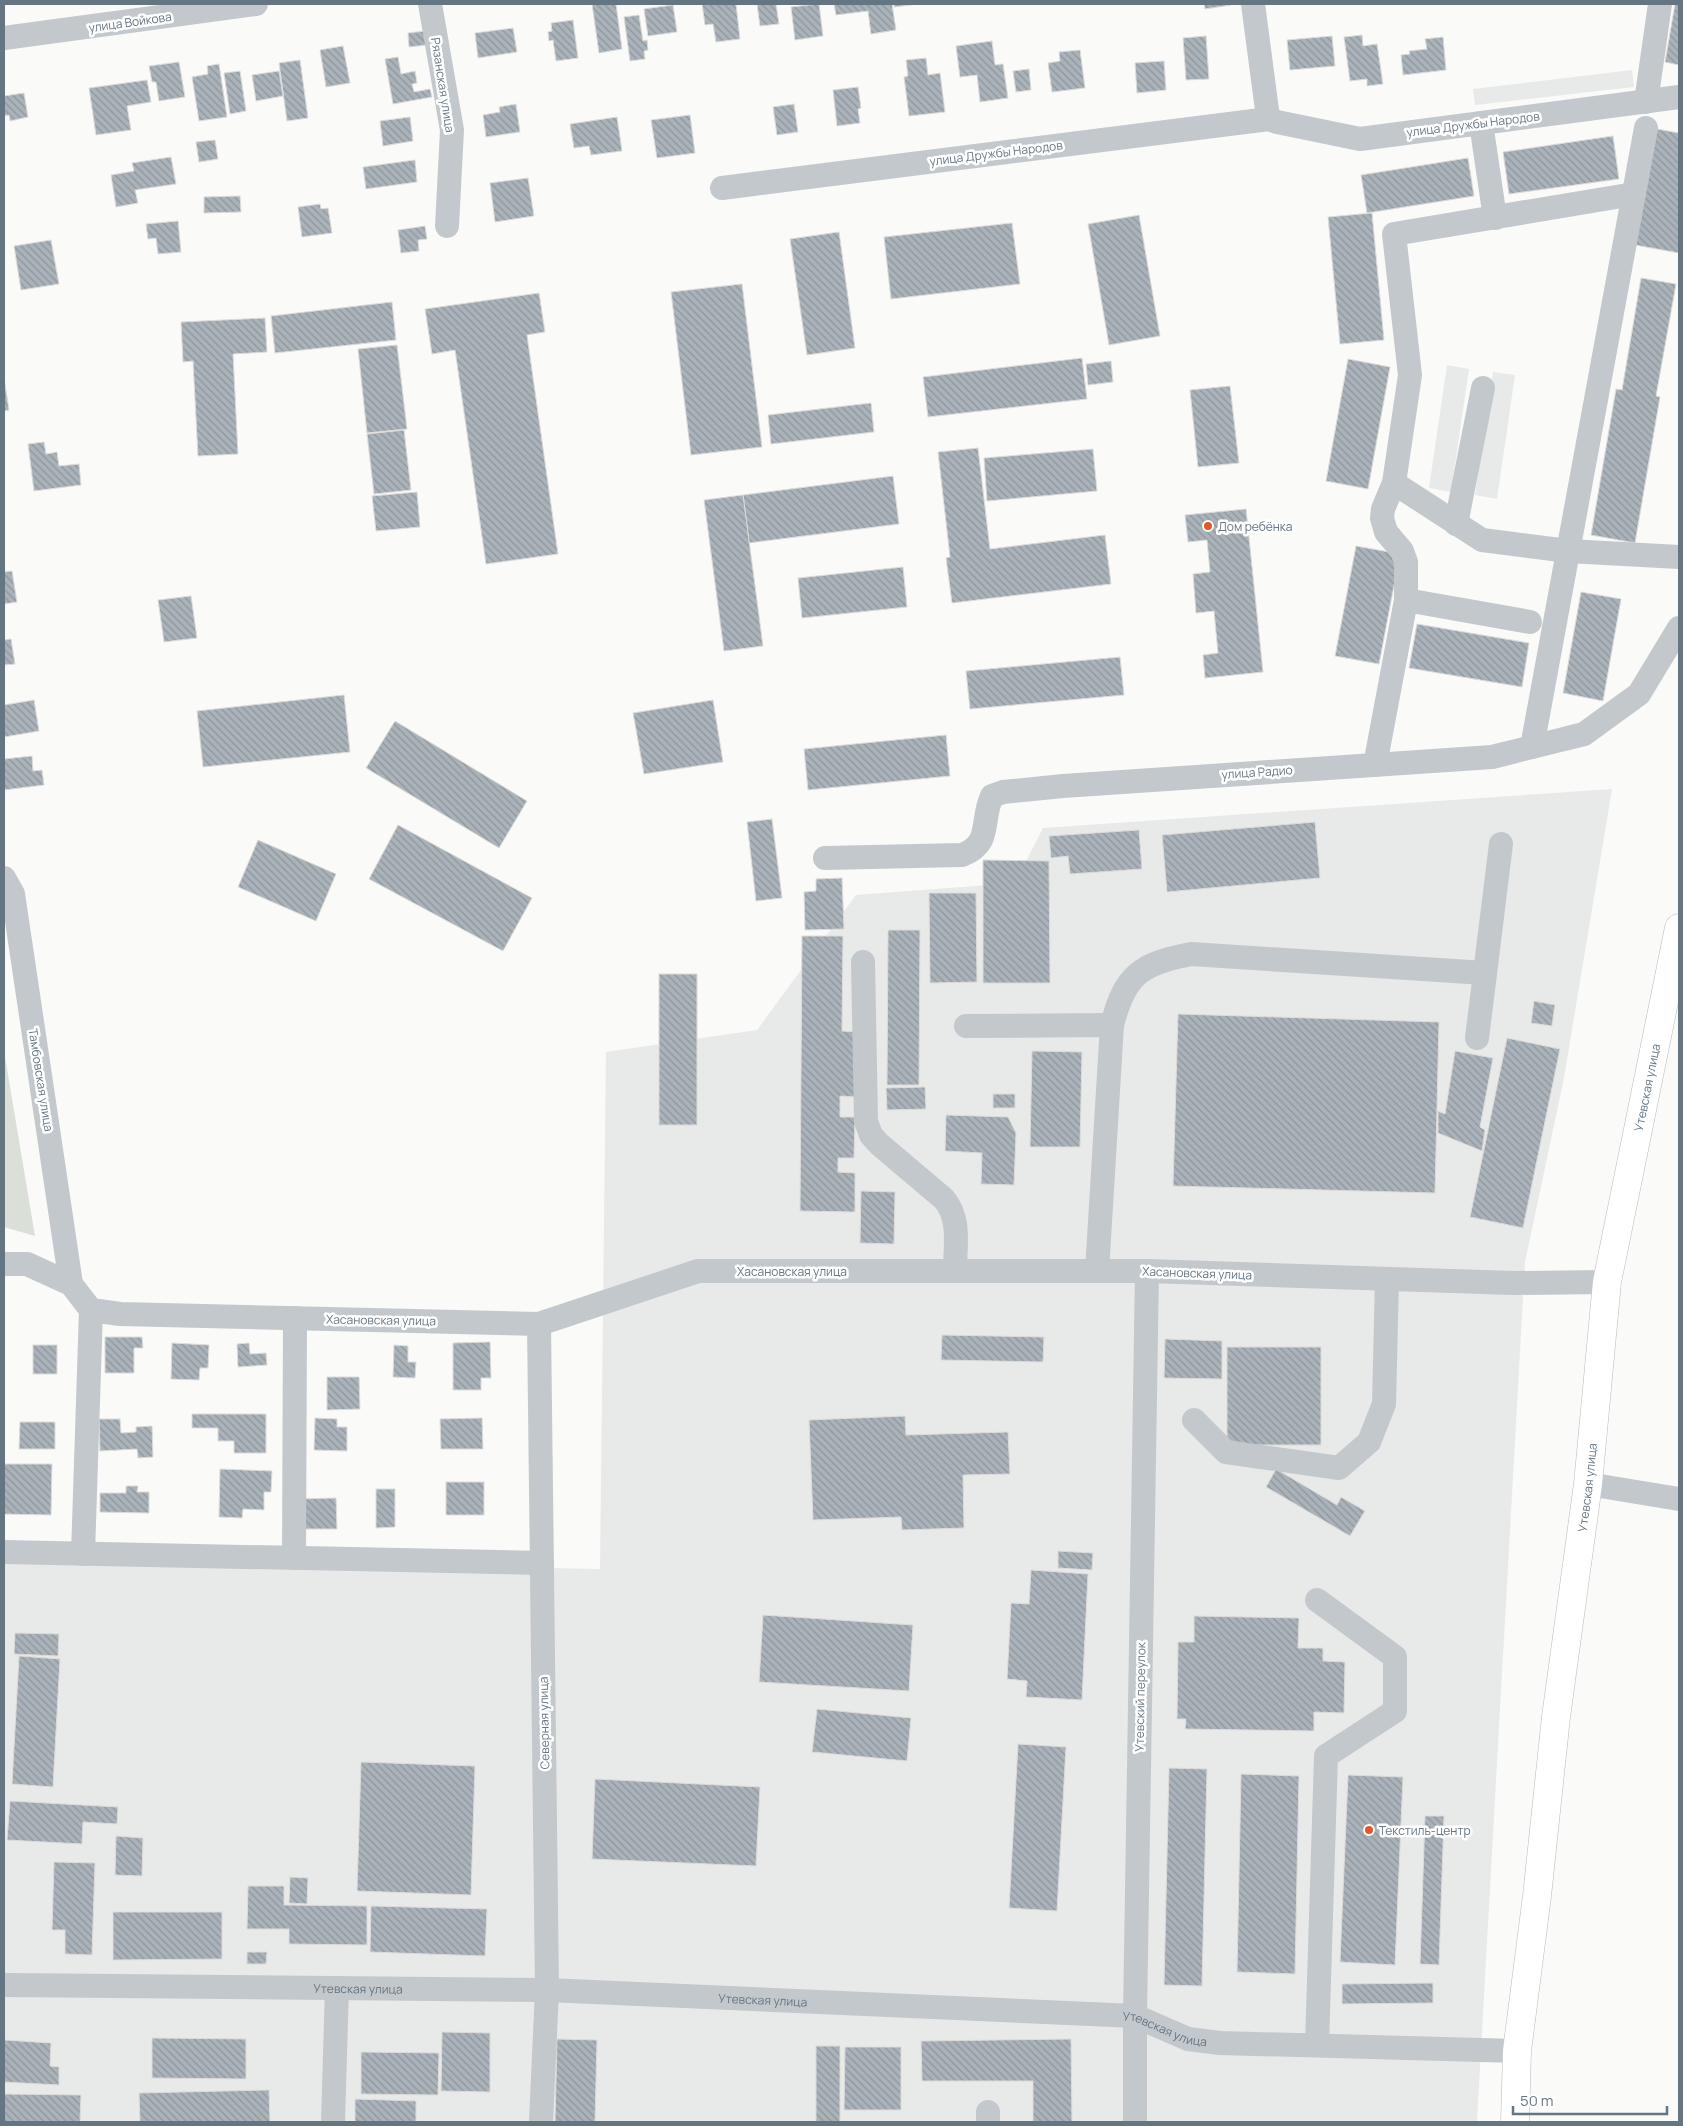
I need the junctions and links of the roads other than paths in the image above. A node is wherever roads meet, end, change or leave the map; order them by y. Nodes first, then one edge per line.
1 (256, 4) edge
2 (430, 4) edge
3 (1253, 4) edge
4 (1660, 4) edge
5 (4, 38) edge
6 (1679, 97) edge
7 (1646, 102) junction
8 (1269, 119) junction
9 (1481, 123) junction
10 (1646, 128) dead end
11 (722, 188) dead end
12 (1634, 194) junction
13 (1495, 218) junction
14 (447, 226) dead end
15 (1483, 388) dead end
16 (1394, 483) junction
17 (1456, 524) junction
18 (1568, 551) junction
19 (1679, 557) edge
20 (1406, 600) junction
21 (1530, 622) dead end
22 (1679, 628) edge
23 (1532, 747) junction
24 (1375, 764) junction
25 (1501, 844) dead end
26 (825, 858) dead end
27 (4, 878) edge
28 (1679, 928) edge
29 (863, 962) dead end
30 (1485, 973) junction
31 (1112, 1025) junction
32 (966, 1026) dead end
33 (1477, 1038) dead end
34 (4, 1264) edge
35 (955, 1271) junction
36 (1097, 1271) junction
37 (1146, 1271) junction
38 (1387, 1279) junction
39 (1607, 1282) junction
40 (71, 1284) junction
41 (91, 1310) junction
42 (295, 1318) junction
43 (539, 1324) junction
44 (1194, 1420) dead end
45 (1588, 1484) junction
46 (1679, 1499) edge
47 (4, 1552) edge
48 (83, 1554) junction
49 (294, 1558) junction
50 (542, 1563) junction
51 (1317, 1600) dead end
52 (4, 1985) edge
53 (337, 1988) junction
54 (547, 1990) junction
55 (1135, 2016) junction
56 (1317, 2045) junction
57 (1517, 2051) junction
58 (333, 2122) edge
59 (541, 2122) edge
60 (1135, 2122) edge
61 (1515, 2122) edge

1 - 5 street, улица Войкова
2 - 14 street, Рязанская улица
3 - 8 street
4 - 7 street
6 - 7 street, улица Дружбы Народов
7 - 9 street, улица Дружбы Народов
8 - 9 street, улица Дружбы Народов
8 - 11 street, улица Дружбы Народов
9 - 13 street
10 - 12 street
12 - 13 street
12 - 18 street
13 - 16 street
15 - 17 street
16 - 17 street
16 - 20 street
17 - 18 street
18 - 19 street
18 - 23 street
20 - 21 street
20 - 24 street
22 - 23 street, улица Радио
23 - 24 street, улица Радио
24 - 26 street, улица Радио
25 - 30 street
27 - 40 street, Тамбовская улица
28 - 39 main road, Утевская улица
29 - 35 street
30 - 31 street
30 - 33 street
31 - 32 street
31 - 36 street
34 - 40 street
35 - 36 street, Хасановская улица
35 - 43 street, Хасановская улица
36 - 37 street, Хасановская улица
37 - 38 street, Хасановская улица
37 - 55 street, Утевский переулок
38 - 39 street, Хасановская улица
38 - 44 street
39 - 45 main road, Утевская улица
40 - 41 street
41 - 42 street, Хасановская улица
41 - 48 street
42 - 43 street, Хасановская улица
42 - 49 street
43 - 50 street, Северная улица
45 - 46 street
45 - 57 main road, Утевская улица
47 - 48 street
48 - 49 street
49 - 50 street
50 - 54 street, Северная улица
51 - 56 street
52 - 53 street, Утевская улица
53 - 54 street, Утевская улица
53 - 58 street
54 - 55 street, Утевская улица
54 - 59 street, Северная улица
55 - 56 street, Утевская улица
55 - 60 street, Утевский переулок
56 - 57 street, Утевская улица
57 - 61 main road, Утевская улица

